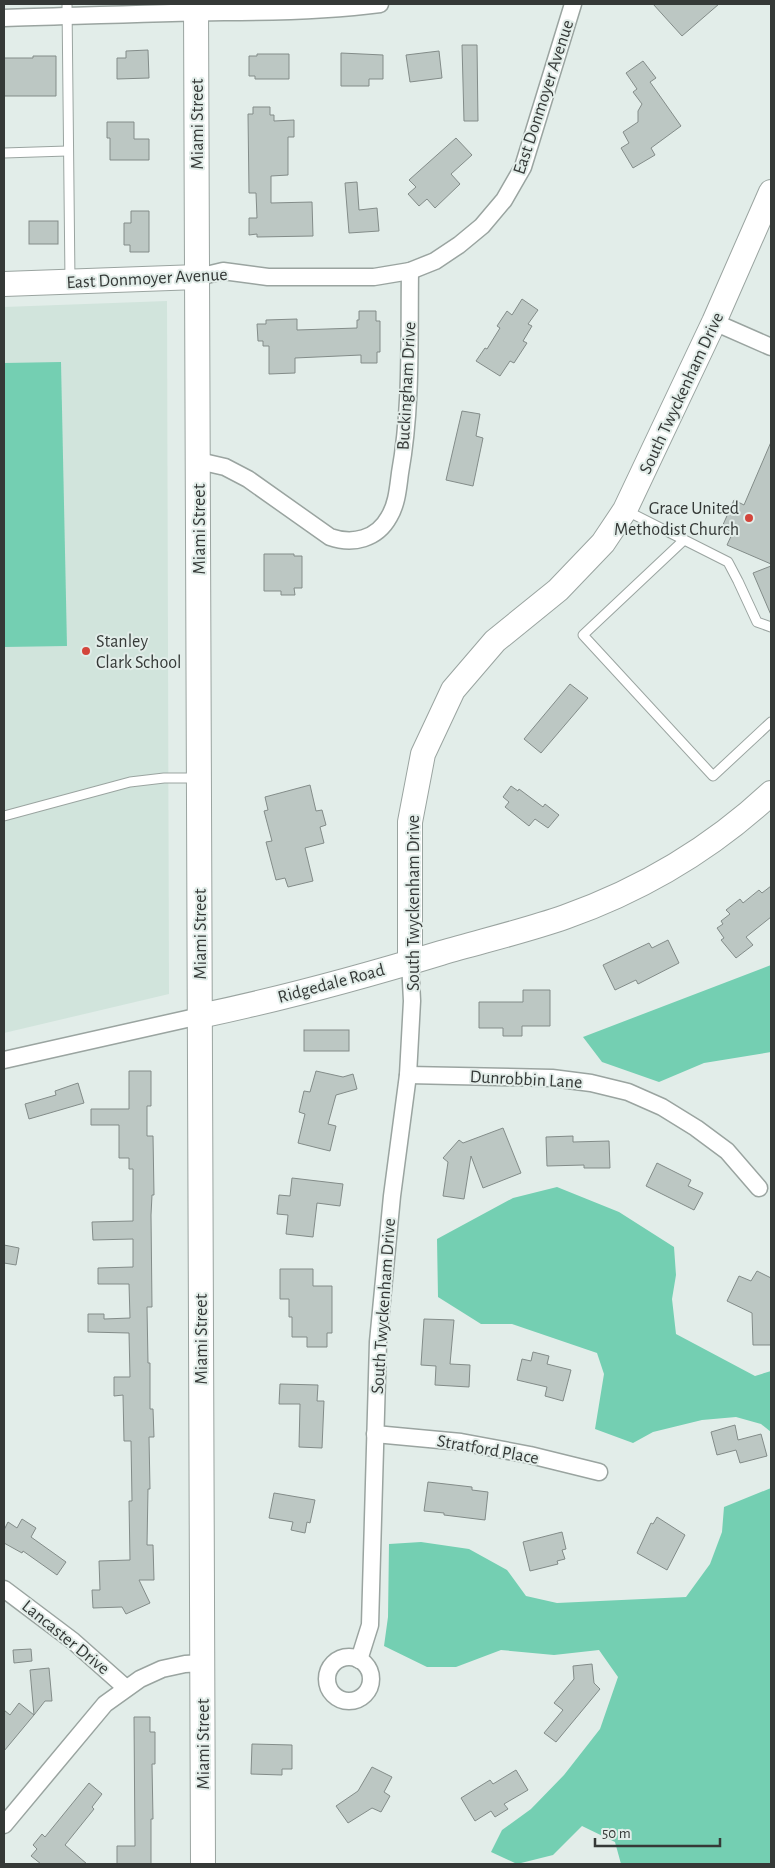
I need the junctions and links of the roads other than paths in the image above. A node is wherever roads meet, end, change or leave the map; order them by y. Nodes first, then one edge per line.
1 (380, 4) edge
2 (574, 4) edge
3 (196, 9) edge
4 (67, 10) edge
5 (4, 18) edge
6 (67, 151) junction
7 (4, 153) edge
8 (771, 192) edge
9 (410, 271) junction
10 (198, 278) junction
11 (70, 282) junction
12 (4, 284) edge
13 (714, 322) junction
14 (771, 347) edge
15 (199, 461) junction
16 (625, 510) junction
17 (684, 540) junction
18 (771, 627) edge
19 (771, 722) edge
20 (199, 778) junction
21 (771, 793) edge
22 (4, 816) edge
23 (410, 962) junction
24 (200, 1016) junction
25 (4, 1060) edge
26 (408, 1075) junction
27 (759, 1188) dead end
28 (375, 1434) junction
29 (599, 1472) dead end
30 (4, 1589) edge
31 (359, 1660) dead end
32 (202, 1663) junction
33 (126, 1688) junction
34 (4, 1825) edge
35 (203, 1864) edge

1 - 3 street
2 - 9 street, East Donmoyer Avenue
3 - 4 street
3 - 10 street, Miami Street
4 - 5 street
4 - 6 lane
6 - 7 lane
6 - 11 lane
8 - 13 street, South Twyckenham Drive
9 - 10 street, East Donmoyer Avenue
9 - 15 street, Buckingham Drive
10 - 11 street, East Donmoyer Avenue
10 - 15 street, Miami Street
11 - 12 street, East Donmoyer Avenue
13 - 14 street
13 - 16 street, South Twyckenham Drive
15 - 20 street, Miami Street
16 - 17 lane
16 - 23 street, South Twyckenham Drive
17 - 18 lane
17 - 19 lane
20 - 22 lane
20 - 24 street, Miami Street
21 - 23 street, Ridgedale Road
23 - 24 street, Ridgedale Road
23 - 26 street, South Twyckenham Drive
24 - 25 street, Ridgedale Road
24 - 32 street, Miami Street
26 - 27 street, Dunrobbin Lane
26 - 28 street, South Twyckenham Drive
28 - 29 street, Stratford Place
28 - 31 street, South Twyckenham Drive
30 - 33 street, Lancaster Drive
32 - 33 street
32 - 35 street, Miami Street
33 - 34 street

